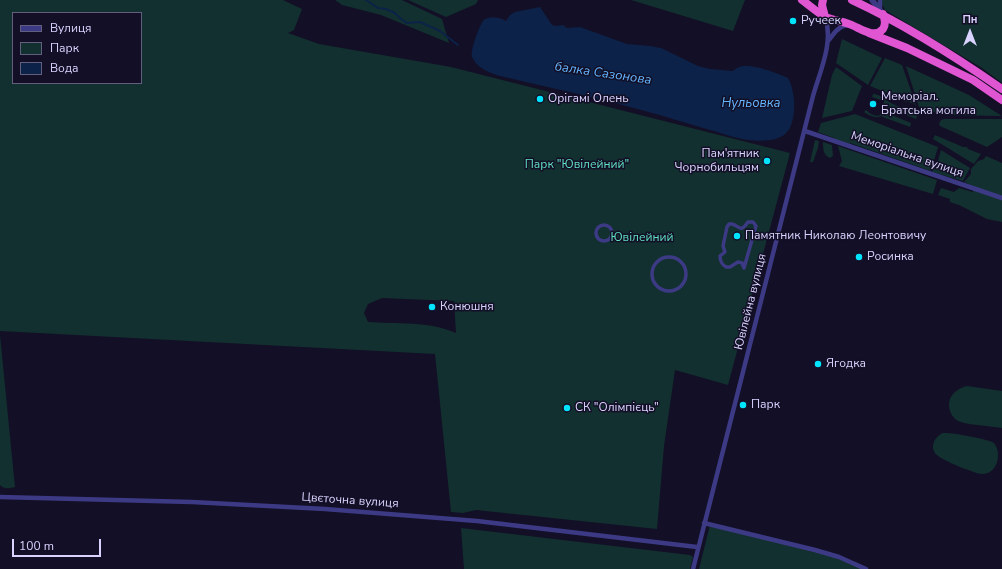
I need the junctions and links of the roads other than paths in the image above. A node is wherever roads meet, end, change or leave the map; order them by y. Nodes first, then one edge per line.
1 (802, 0) edge
2 (823, 0) edge
3 (852, 0) edge
4 (872, 0) edge
5 (880, 0) edge
6 (882, 12) junction
7 (825, 17) junction
8 (851, 25) junction
9 (869, 33) junction
10 (829, 40) junction
11 (1002, 89) edge
12 (1002, 100) edge
13 (805, 131) junction
14 (1002, 198) edge
15 (600, 226) joint
16 (662, 258) joint
17 (723, 265) joint
18 (0, 497) edge
19 (704, 523) junction
20 (697, 547) junction
21 (692, 569) edge
22 (866, 569) edge

1 - 7 highway
2 - 7 highway
3 - 6 highway
4 - 6 street
5 - 6 street
6 - 9 highway
6 - 11 highway
7 - 8 highway
7 - 10 street, Ювілейна вулиця
8 - 9 highway
8 - 10 street, Ювілейна вулиця
9 - 12 highway
10 - 13 street, Ювілейна вулиця
13 - 14 street, Меморіальна вулиця
13 - 19 street, Ювілейна вулиця
15 - 15 street
16 - 16 street
17 - 17 street
18 - 20 street, Цвєточна вулиця
19 - 20 street, Ювілейна вулиця
19 - 22 street
20 - 21 street, Ювілейна вулиця

